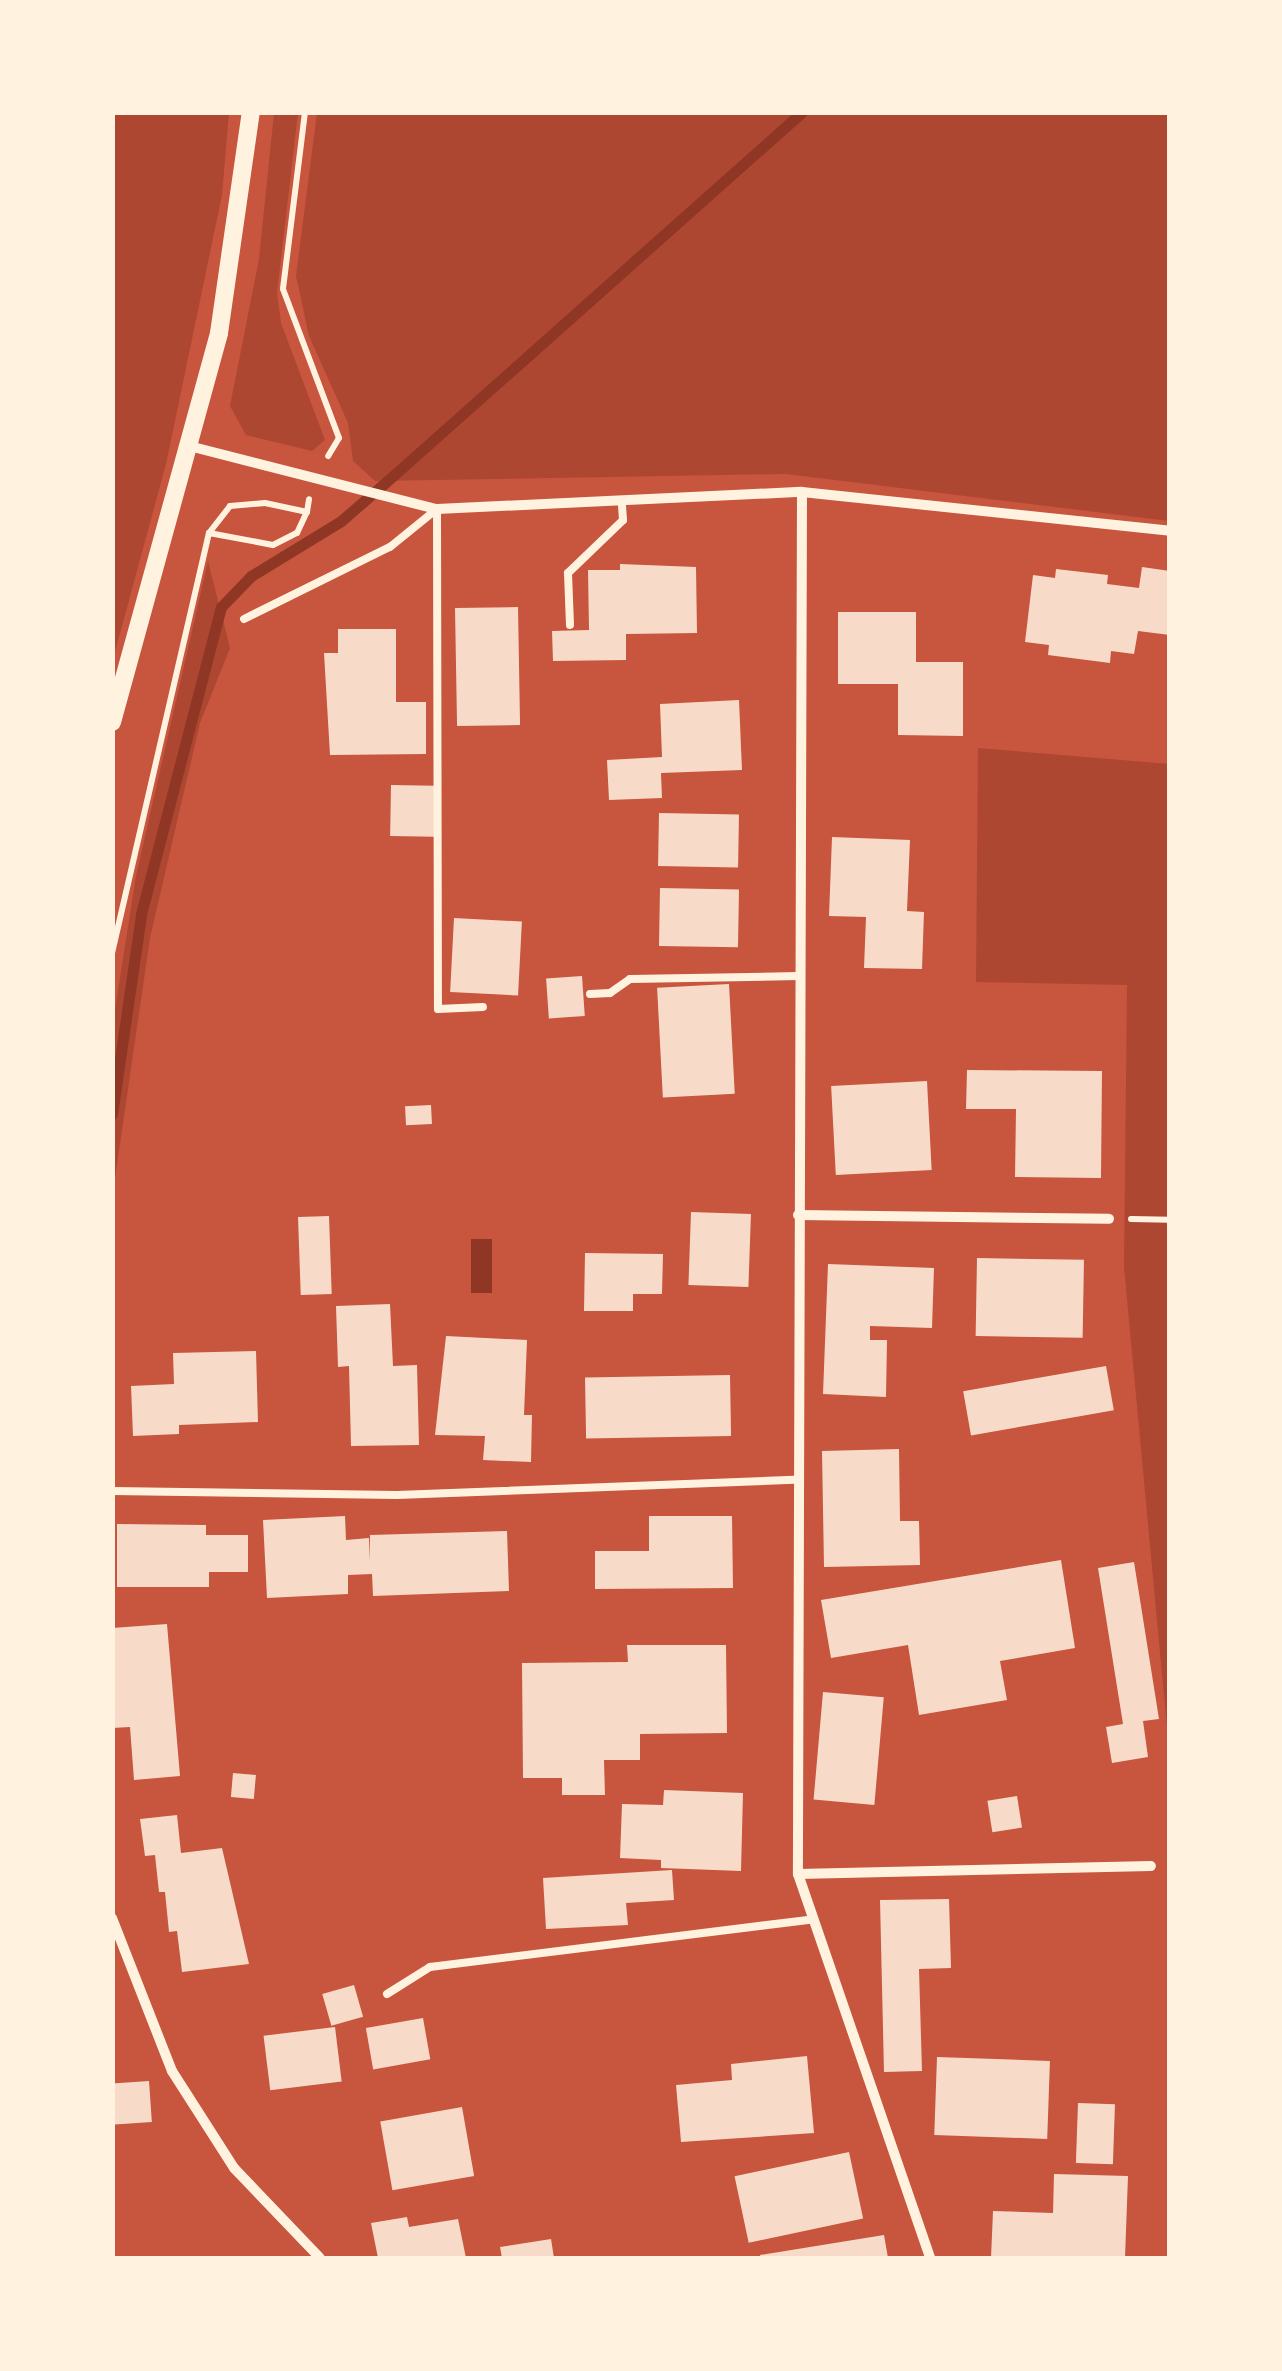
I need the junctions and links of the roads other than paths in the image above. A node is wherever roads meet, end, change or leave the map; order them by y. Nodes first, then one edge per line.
1 (250, 112) edge
2 (193, 447) junction
3 (802, 492) junction
4 (622, 504) junction
5 (437, 509) junction
6 (1170, 531) edge
7 (244, 619) dead end
8 (570, 624) dead end
9 (112, 722) edge
10 (798, 976) junction
11 (590, 994) dead end
12 (483, 1006) dead end
13 (798, 1215) junction
14 (1109, 1219) road end
15 (794, 1480) junction
16 (112, 1491) edge
17 (1151, 1866) dead end
18 (798, 1874) junction
19 (112, 1918) edge
20 (810, 1920) junction
21 (388, 1994) dead end
22 (320, 2258) edge
23 (930, 2258) edge

1 - 2 street
2 - 5 street
2 - 9 street
3 - 4 street
3 - 6 street
3 - 10 street
4 - 5 street
4 - 8 lane
5 - 7 lane
5 - 12 lane
10 - 11 lane
10 - 13 street
13 - 14 street
13 - 15 street
15 - 16 lane
15 - 18 street
17 - 18 street
18 - 20 street
19 - 22 street
20 - 21 lane
20 - 23 street

